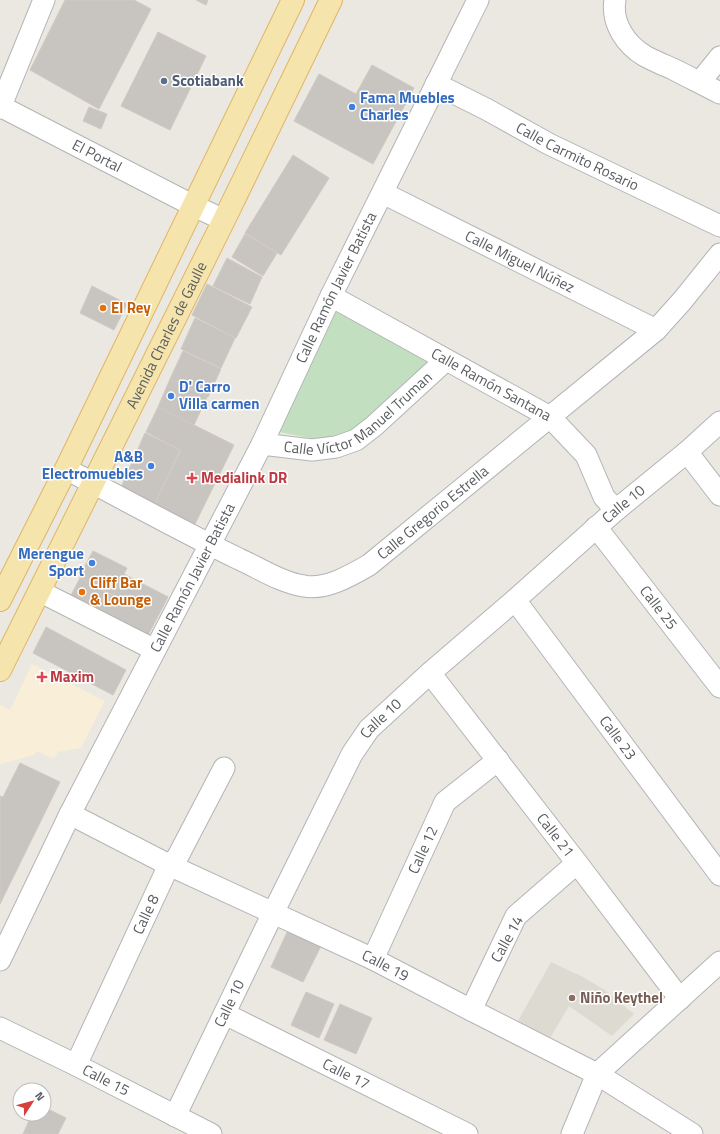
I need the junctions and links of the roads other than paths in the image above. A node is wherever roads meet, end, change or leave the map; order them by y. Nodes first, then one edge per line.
1 (44, 0) edge
2 (293, 0) edge
3 (331, 0) edge
4 (478, 0) edge
5 (615, 0) edge
6 (720, 57) edge
7 (700, 82) junction
8 (436, 84) junction
9 (720, 93) edge
10 (0, 107) edge
11 (383, 193) junction
12 (194, 206) junction
13 (224, 220) junction
14 (720, 226) edge
15 (720, 254) edge
16 (332, 296) junction
17 (656, 330) junction
18 (446, 360) junction
19 (550, 417) junction
20 (720, 422) edge
21 (262, 444) junction
22 (687, 452) junction
23 (66, 469) junction
24 (93, 483) junction
25 (720, 495) edge
26 (616, 510) junction
27 (596, 527) junction
28 (210, 545) junction
29 (39, 591) junction
30 (0, 600) edge
31 (516, 600) junction
32 (155, 650) junction
33 (0, 670) edge
34 (430, 673) junction
35 (720, 687) edge
36 (498, 760) junction
37 (224, 768) dead end
38 (70, 814) junction
39 (577, 863) junction
40 (169, 864) junction
41 (720, 875) edge
42 (273, 913) junction
43 (373, 959) junction
44 (0, 960) edge
45 (720, 962) edge
46 (680, 998) junction
47 (471, 1010) junction
48 (225, 1014) junction
49 (0, 1028) edge
50 (76, 1065) junction
51 (597, 1074) junction
52 (175, 1116) junction
53 (210, 1134) edge
54 (467, 1134) edge
55 (572, 1134) edge
56 (692, 1134) edge

1 - 10 street
2 - 12 main road, Avenida Charles de Gaulle
3 - 13 main road, Avenida Charles de Gaulle
4 - 8 street, Calle Ramón Javier Batista
5 - 7 street
6 - 7 street
7 - 9 street
8 - 11 street, Calle Ramón Javier Batista
8 - 14 street, Calle Carmito Rosario
10 - 12 street, El Portal
11 - 16 street, Calle Ramón Javier Batista
11 - 17 street, Calle Miguel Núñez
12 - 13 street, El Portal
12 - 23 main road, Avenida Charles de Gaulle
13 - 24 main road, Avenida Charles de Gaulle
15 - 17 street, Calle Gregorio Estrella
16 - 18 street, Calle Ramón Santana
16 - 21 street, Calle Ramón Javier Batista
17 - 19 street, Calle Gregorio Estrella
18 - 19 street, Calle Ramón Santana
18 - 21 street, Calle Víctor Manuel Truman
19 - 26 street, Calle Ramón Santana
19 - 28 street, Calle Gregorio Estrella
20 - 22 street, Calle 10
21 - 28 street, Calle Ramón Javier Batista
22 - 25 street
22 - 26 street, Calle 10
23 - 24 street, Calle Gregorio Estrella
23 - 30 main road, Avenida Charles de Gaulle
24 - 28 street, Calle Gregorio Estrella
24 - 29 main road, Avenida Charles de Gaulle
26 - 27 street, Calle 10
27 - 31 street, Calle 10
27 - 35 street, Calle 25
28 - 32 street, Calle Ramón Javier Batista
29 - 32 street
29 - 33 main road, Avenida Charles de Gaulle
31 - 34 street, Calle 10
31 - 41 street, Calle 23
32 - 38 street, Calle Ramón Javier Batista
34 - 36 street, Calle 21
34 - 42 street, Calle 10
36 - 39 street, Calle 21
36 - 43 street, Calle 12
37 - 40 street, Calle 8
38 - 40 street, Calle 19
38 - 44 street, Calle Ramón Javier Batista
39 - 46 street, Calle 21
39 - 47 street, Calle 14
40 - 42 street, Calle 19
40 - 50 street, Calle 8
42 - 43 street, Calle 19
42 - 48 street, Calle 10
43 - 47 street, Calle 19
45 - 46 street
46 - 51 street
47 - 51 street, Calle 19
48 - 52 street, Calle 10
48 - 54 street, Calle 17
49 - 50 street, Calle 15
50 - 52 street, Calle 15
51 - 55 street
51 - 56 street, Calle 19
52 - 53 street, Calle 15

